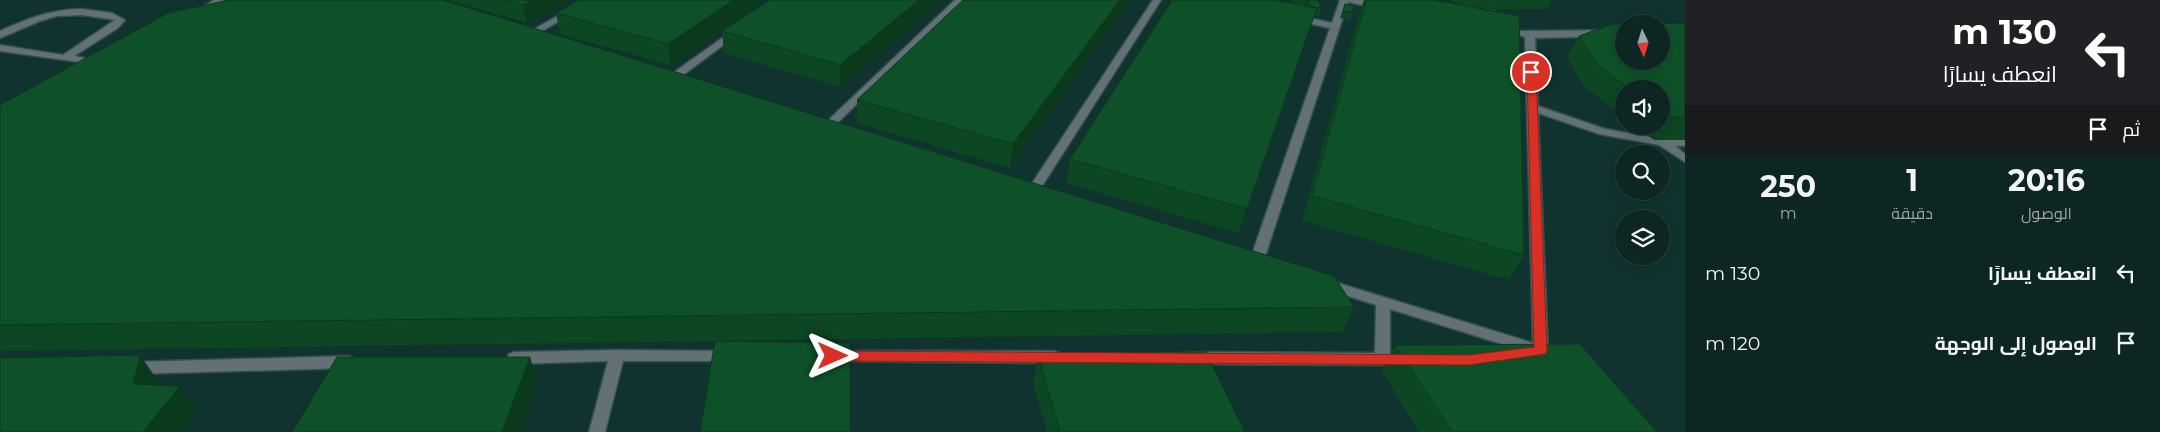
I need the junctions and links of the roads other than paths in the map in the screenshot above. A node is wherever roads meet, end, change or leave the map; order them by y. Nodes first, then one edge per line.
1 (220, 0) edge
2 (591, 0) edge
3 (960, 0) edge
4 (1157, 0) edge
5 (1344, 0) edge
6 (1350, 0) edge
7 (1388, 8) edge
8 (1287, 17) edge
9 (187, 18) edge
10 (747, 23) edge
11 (1335, 26) junction
12 (1511, 32) edge
13 (1615, 33) edge
14 (0, 35) edge
15 (1530, 35) junction
16 (543, 44) edge
17 (0, 48) edge
18 (65, 58) junction
19 (90, 73) edge
20 (685, 88) edge
21 (1532, 108) junction
22 (824, 130) edge
23 (1662, 142) junction
24 (1685, 144) edge
25 (1685, 159) edge
26 (1031, 194) edge
27 (1256, 263) edge
28 (1320, 283) edge
29 (1383, 302) junction
30 (1541, 351) junction
31 (617, 355) junction
32 (1505, 355) edge
33 (746, 356) edge
34 (816, 356) edge
35 (498, 358) edge
36 (1064, 358) edge
37 (1173, 358) edge
38 (1382, 359) junction
39 (1421, 359) edge
40 (368, 362) edge
41 (119, 368) edge
42 (597, 432) edge

1 - 9 street
2 - 16 street
3 - 22 street
4 - 26 street
5 - 11 street
6 - 7 street
8 - 11 street
10 - 20 street
11 - 27 street
12 - 15 street
13 - 15 street
14 - 18 street
15 - 21 street
17 - 18 street
18 - 19 street
21 - 23 street
21 - 30 street
23 - 24 street
23 - 25 street
28 - 29 street
29 - 30 street
29 - 38 street
30 - 32 street
31 - 33 street
31 - 35 street
31 - 42 street
34 - 36 street
37 - 38 street
38 - 39 street
40 - 41 street

